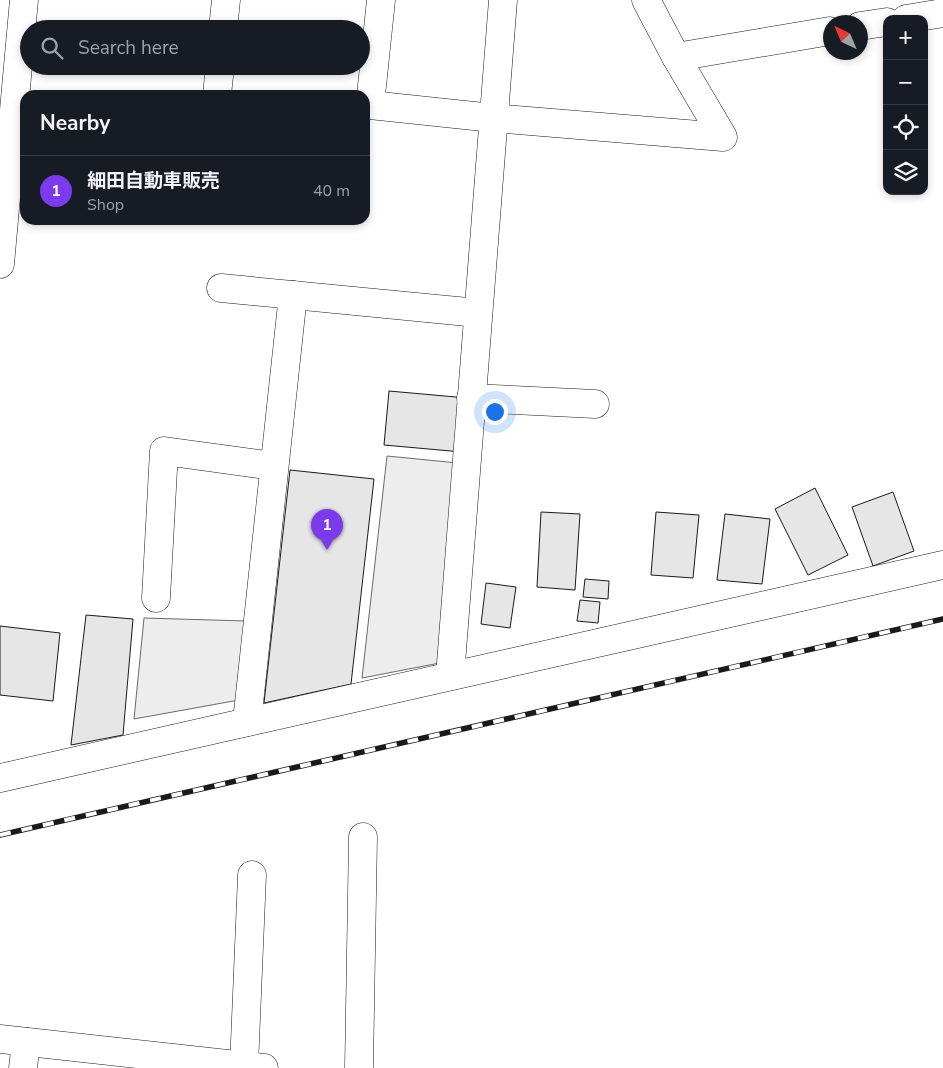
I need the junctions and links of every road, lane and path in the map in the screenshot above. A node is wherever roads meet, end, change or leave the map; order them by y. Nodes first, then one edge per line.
1 (24, 0) edge
2 (226, 0) edge
3 (381, 0) edge
4 (503, 0) edge
5 (646, 0) edge
6 (943, 12) edge
7 (927, 15) edge
8 (22, 20) edge
9 (224, 20) edge
10 (883, 23) edge
11 (868, 25) edge
12 (823, 32) edge
13 (20, 44) edge
14 (676, 57) junction
15 (219, 75) edge
16 (218, 90) edge
17 (494, 118) junction
18 (0, 264) edge
19 (221, 288) dead end
20 (293, 295) junction
21 (478, 313) junction
22 (471, 398) junction
23 (595, 404) dead end
24 (274, 466) junction
25 (943, 565) edge
26 (156, 598) dead end
27 (450, 676) junction
28 (247, 722) junction
29 (0, 778) edge
30 (363, 837) dead end
31 (252, 875) dead end
32 (17, 1050) edge
33 (254, 1067) edge
34 (358, 1068) edge

1 - 8 street
2 - 9 street
3 - 17 street
4 - 17 street
5 - 14 street
6 - 7 street
10 - 11 street
12 - 14 street
13 - 18 street
14 - 17 street
15 - 16 street
17 - 21 street
19 - 20 street
20 - 21 street
20 - 24 street
21 - 22 street
22 - 23 street
22 - 27 street
24 - 26 street
24 - 28 street
25 - 27 street
27 - 28 street
28 - 29 street
30 - 34 street
31 - 33 street
32 - 33 street

